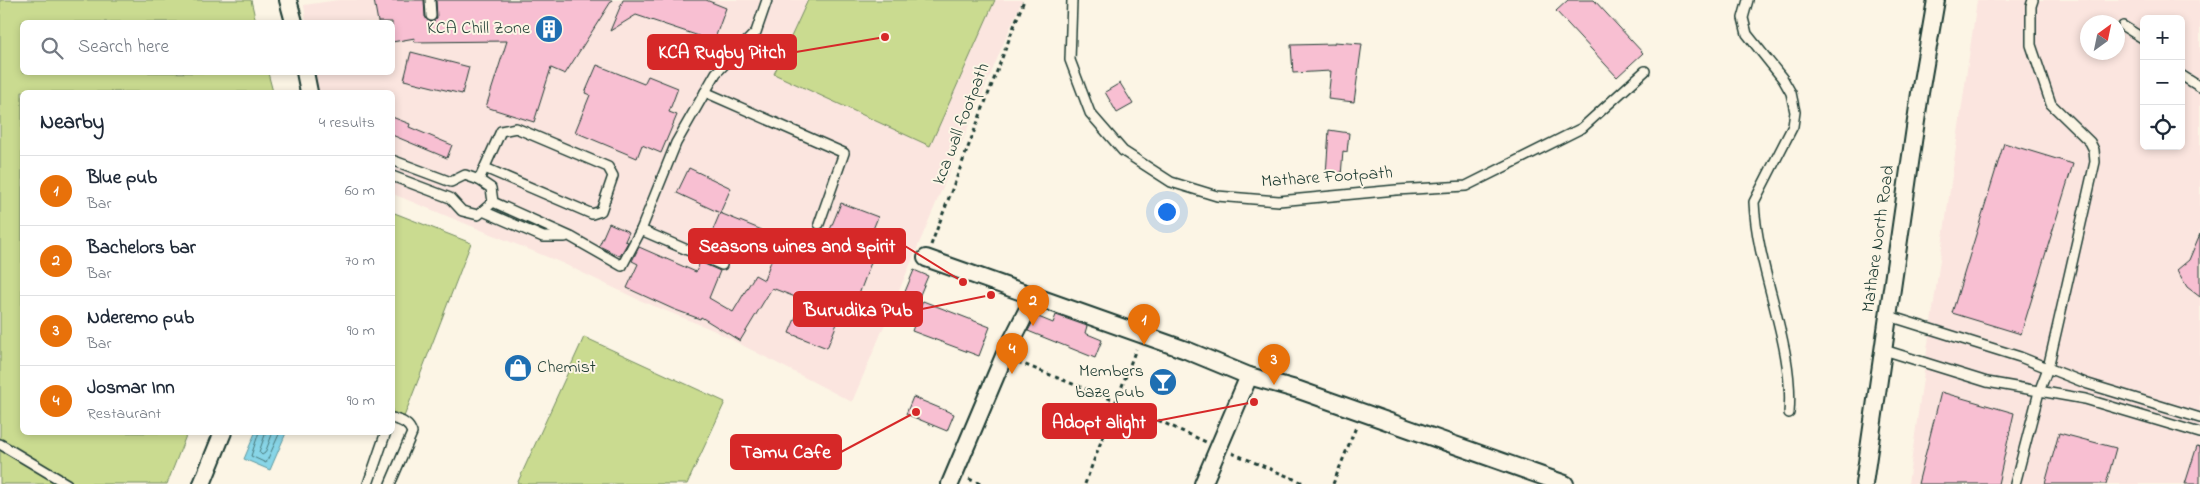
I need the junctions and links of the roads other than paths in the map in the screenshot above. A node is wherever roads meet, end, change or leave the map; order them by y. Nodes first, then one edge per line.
1 (288, 0) edge
2 (430, 0) edge
3 (768, 0) edge
4 (1072, 0) edge
5 (1748, 0) edge
6 (1936, 0) edge
7 (2033, 0) edge
8 (431, 16) dead end
9 (293, 20) edge
10 (2125, 27) edge
11 (2140, 37) edge
12 (1646, 71) dead end
13 (306, 75) edge
14 (2185, 78) edge
15 (2200, 87) edge
16 (309, 90) edge
17 (705, 92) junction
18 (395, 161) edge
19 (485, 168) junction
20 (395, 177) edge
21 (478, 180) junction
22 (451, 182) junction
23 (450, 198) junction
24 (493, 202) junction
25 (483, 211) junction
26 (819, 224) dead end
27 (641, 230) junction
28 (571, 237) junction
29 (926, 258) road end
30 (722, 265) dead end
31 (1034, 296) junction
32 (1888, 316) junction
33 (1884, 350) junction
34 (2048, 368) junction
35 (1249, 376) junction
36 (2039, 392) junction
37 (1789, 414) dead end
38 (2200, 418) edge
39 (395, 419) edge
40 (2200, 433) edge
41 (222, 435) edge
42 (385, 435) edge
43 (0, 444) edge
44 (67, 484) edge
45 (202, 484) edge
46 (368, 484) edge
47 (390, 484) edge
48 (950, 484) edge
49 (1203, 484) edge
50 (1564, 484) edge
51 (1864, 484) edge
52 (2015, 484) edge

1 - 9 street
2 - 8 lane
3 - 17 lane
4 - 12 lane, Mathare Footpath
5 - 37 lane
6 - 32 street, Mathare North Road
7 - 34 lane
10 - 11 lane
13 - 16 street
14 - 15 lane
17 - 26 lane
17 - 27 lane
18 - 22 lane
19 - 19 lane
19 - 21 lane
20 - 23 lane
21 - 22 lane
21 - 24 lane
22 - 23 lane
23 - 25 lane
24 - 25 lane
24 - 28 lane
25 - 28 lane
27 - 28 lane
27 - 30 lane
29 - 31 street
31 - 35 street
31 - 48 street
32 - 33 street, Mathare North Road
32 - 34 lane
33 - 36 lane
33 - 51 street, Mathare North Road
34 - 36 lane
34 - 38 lane
35 - 49 street
35 - 50 street
36 - 40 lane
36 - 52 lane
39 - 47 lane
41 - 45 street
42 - 46 lane
43 - 44 lane

